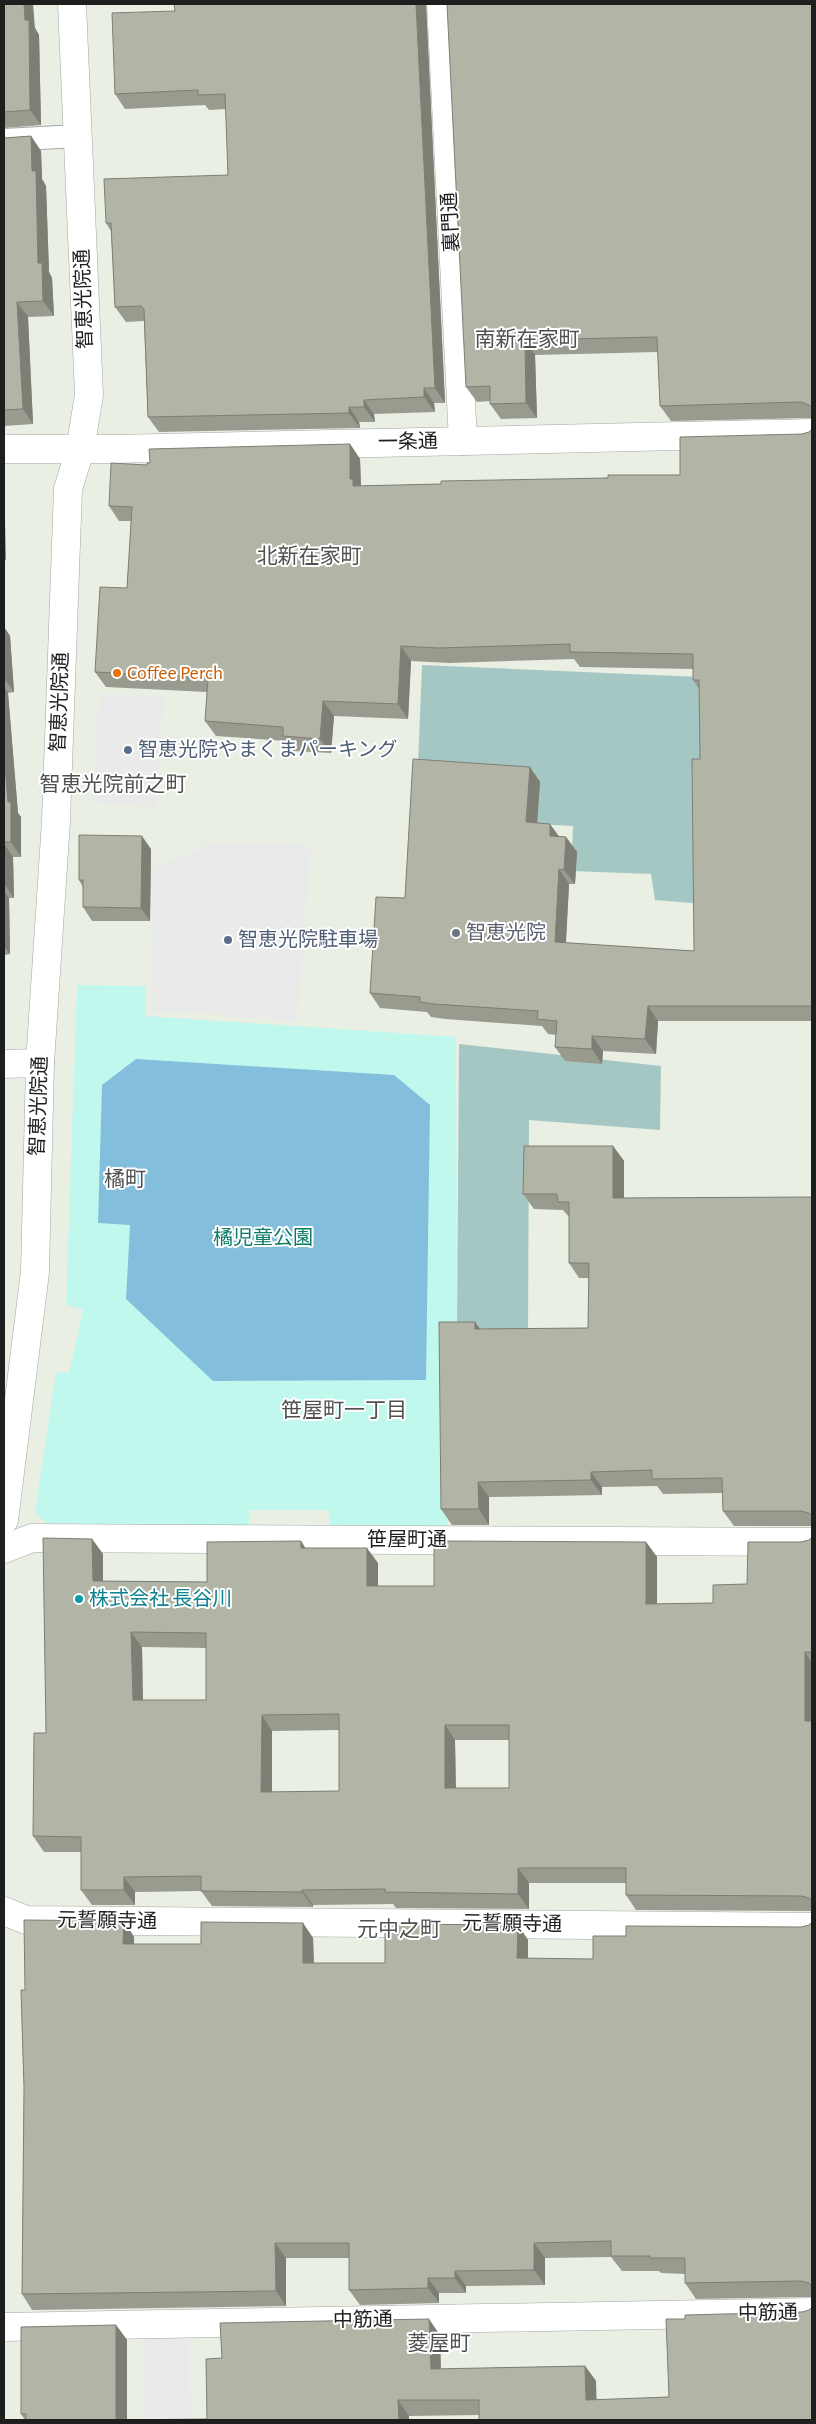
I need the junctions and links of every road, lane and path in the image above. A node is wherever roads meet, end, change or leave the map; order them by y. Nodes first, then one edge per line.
1 (72, 4) edge
2 (441, 4) edge
3 (77, 136) junction
4 (4, 140) edge
5 (812, 433) edge
6 (463, 441) junction
7 (4, 449) edge
8 (80, 450) junction
9 (40, 1063) junction
10 (4, 1064) edge
11 (4, 1520) edge
12 (812, 1542) edge
13 (4, 1549) edge
14 (4, 1911) edge
15 (812, 1927) edge
16 (812, 2312) edge
17 (4, 2327) edge

1 - 3 street, 智恵光院通
2 - 6 street, 裏門通
3 - 4 lane
3 - 8 street, 智恵光院通
5 - 6 street, 一条通
6 - 8 street, 一条通
7 - 8 street, 一条通
8 - 9 street, 智恵光院通
9 - 10 street
9 - 11 street, 智恵光院通
12 - 13 street, 笹屋町通
14 - 15 street, 元誓願寺通
16 - 17 street, 中筋通

